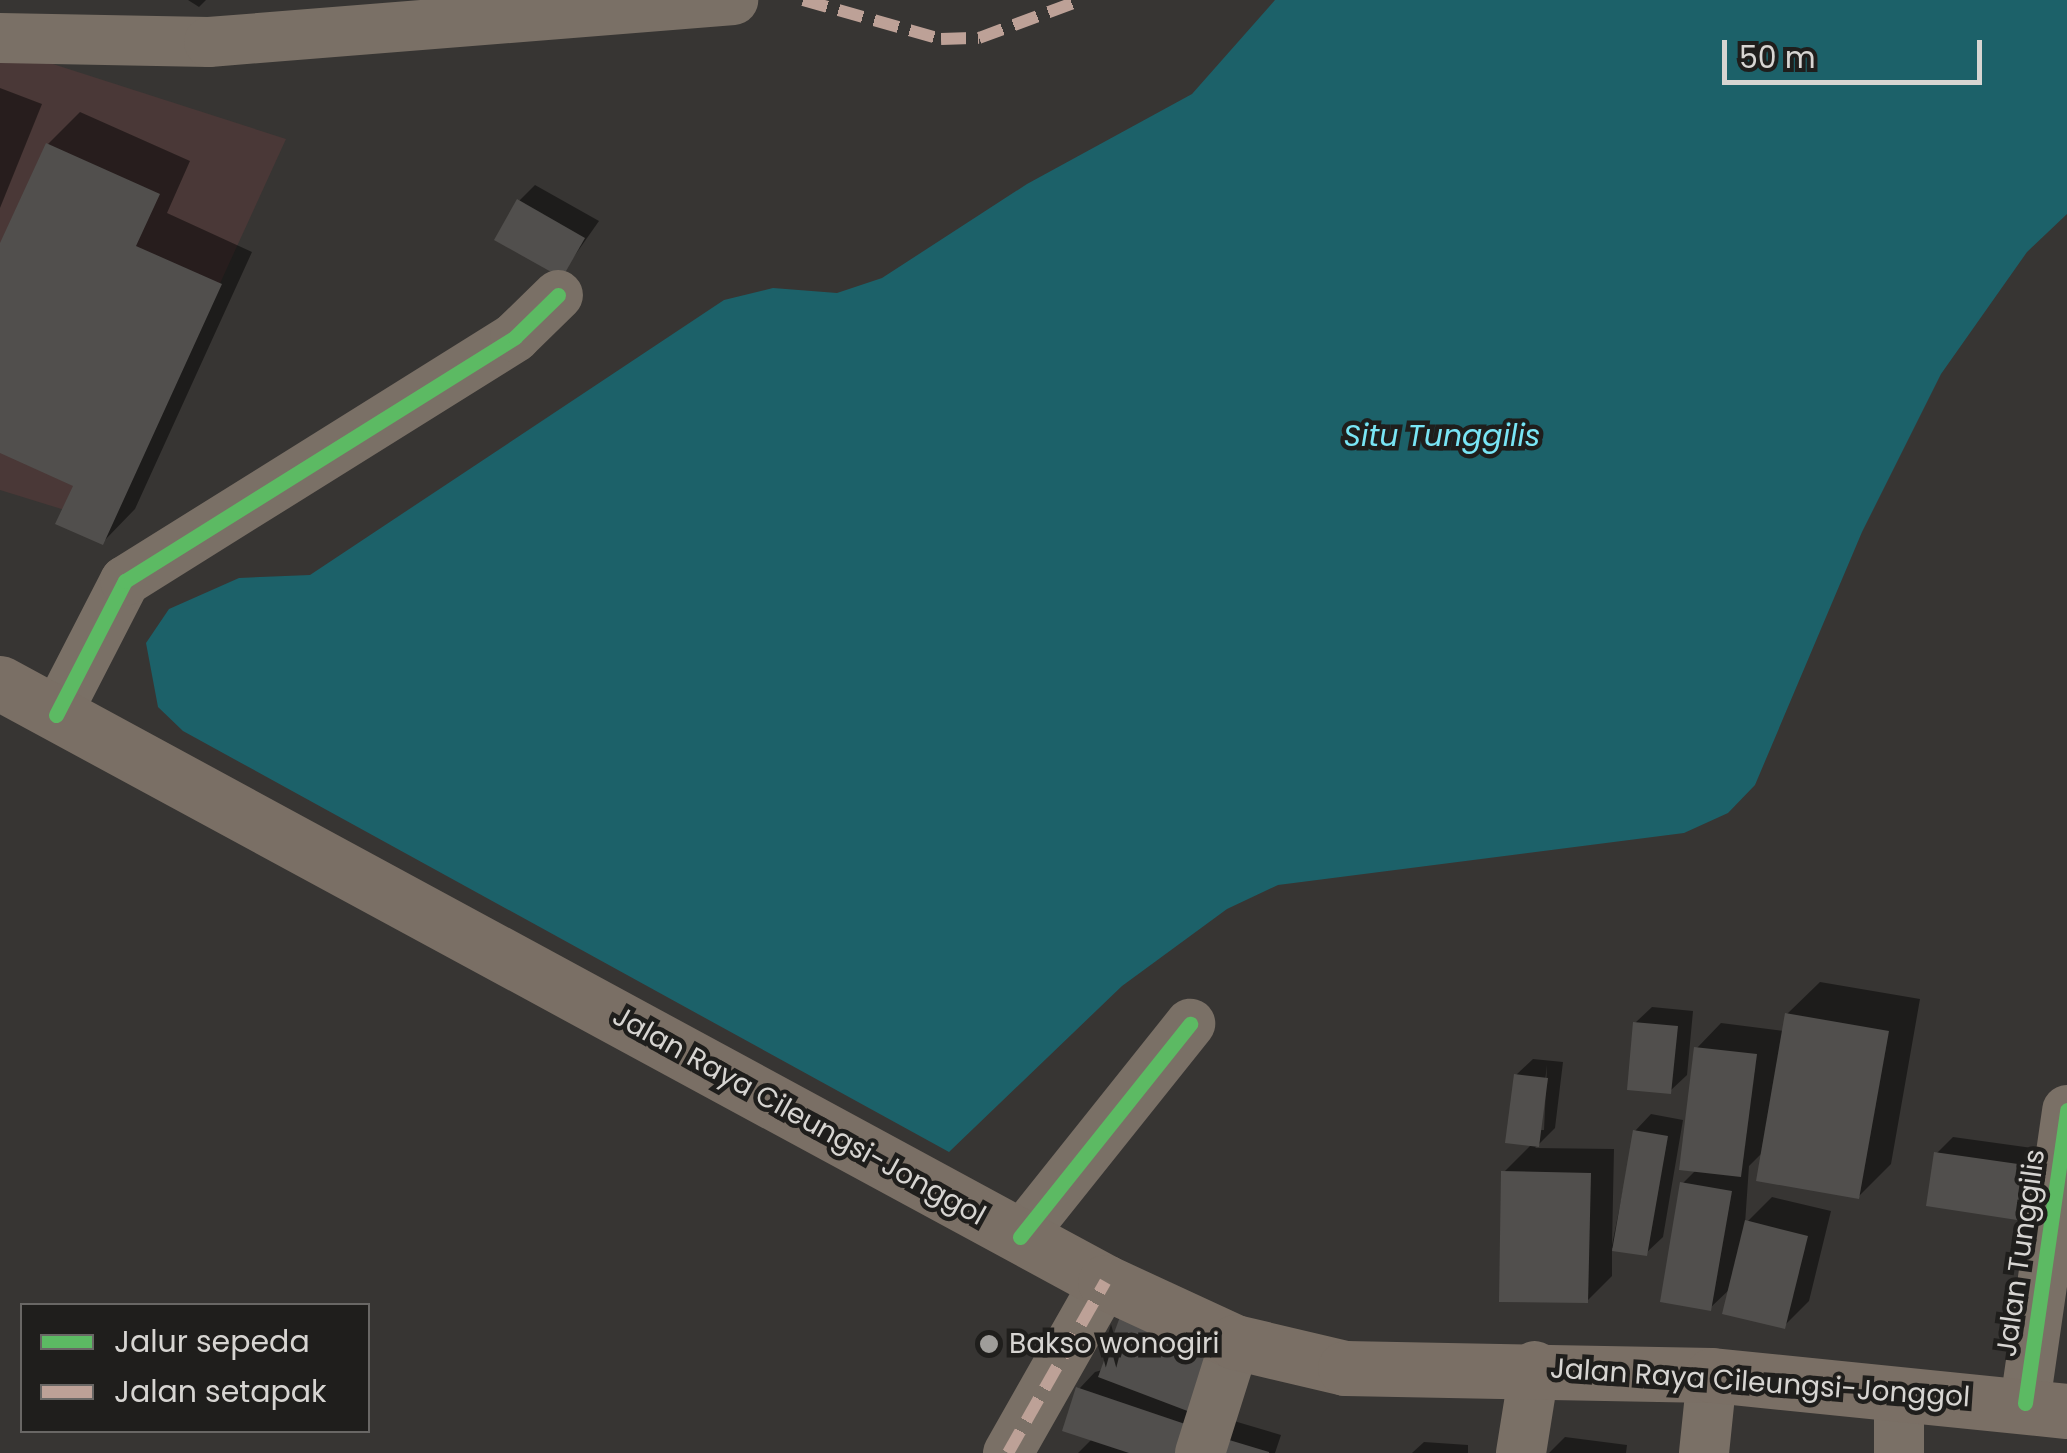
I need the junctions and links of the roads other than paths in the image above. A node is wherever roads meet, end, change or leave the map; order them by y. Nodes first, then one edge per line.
1 (76, 0) edge
2 (236, 0) edge
3 (733, 0) edge
4 (516, 7) edge
5 (130, 37) junction
6 (0, 38) edge
7 (209, 42) junction
8 (558, 295) dead end
9 (0, 683) edge
10 (56, 715) junction
11 (1190, 1024) dead end
12 (2067, 1110) edge
13 (1020, 1236) junction
14 (1105, 1282) junction
15 (1235, 1342) junction
16 (1535, 1366) junction
17 (1712, 1376) junction
18 (1898, 1394) junction
19 (2046, 1407) edge
20 (1008, 1453) edge
21 (1200, 1453) edge
22 (1521, 1453) edge
23 (1704, 1453) edge
24 (1898, 1453) edge

1 - 5 street
2 - 7 street
3 - 4 street
4 - 7 street
5 - 6 street
5 - 7 street
8 - 10 street
9 - 10 main road, Jalan Raya Cileungsi-Jonggol
10 - 13 main road, Jalan Raya Cileungsi-Jonggol
11 - 13 street
12 - 19 street, Jalan Tunggilis
13 - 14 main road, Jalan Raya Cileungsi-Jonggol
14 - 15 main road, Jalan Raya Cileungsi-Jonggol
14 - 20 street
15 - 16 main road, Jalan Raya Cileungsi-Jonggol
15 - 21 street
16 - 17 main road, Jalan Raya Cileungsi-Jonggol
16 - 22 street
17 - 18 main road, Jalan Raya Cileungsi-Jonggol
17 - 23 street
18 - 19 main road, Jalan Raya Cileungsi-Jonggol
18 - 24 street

